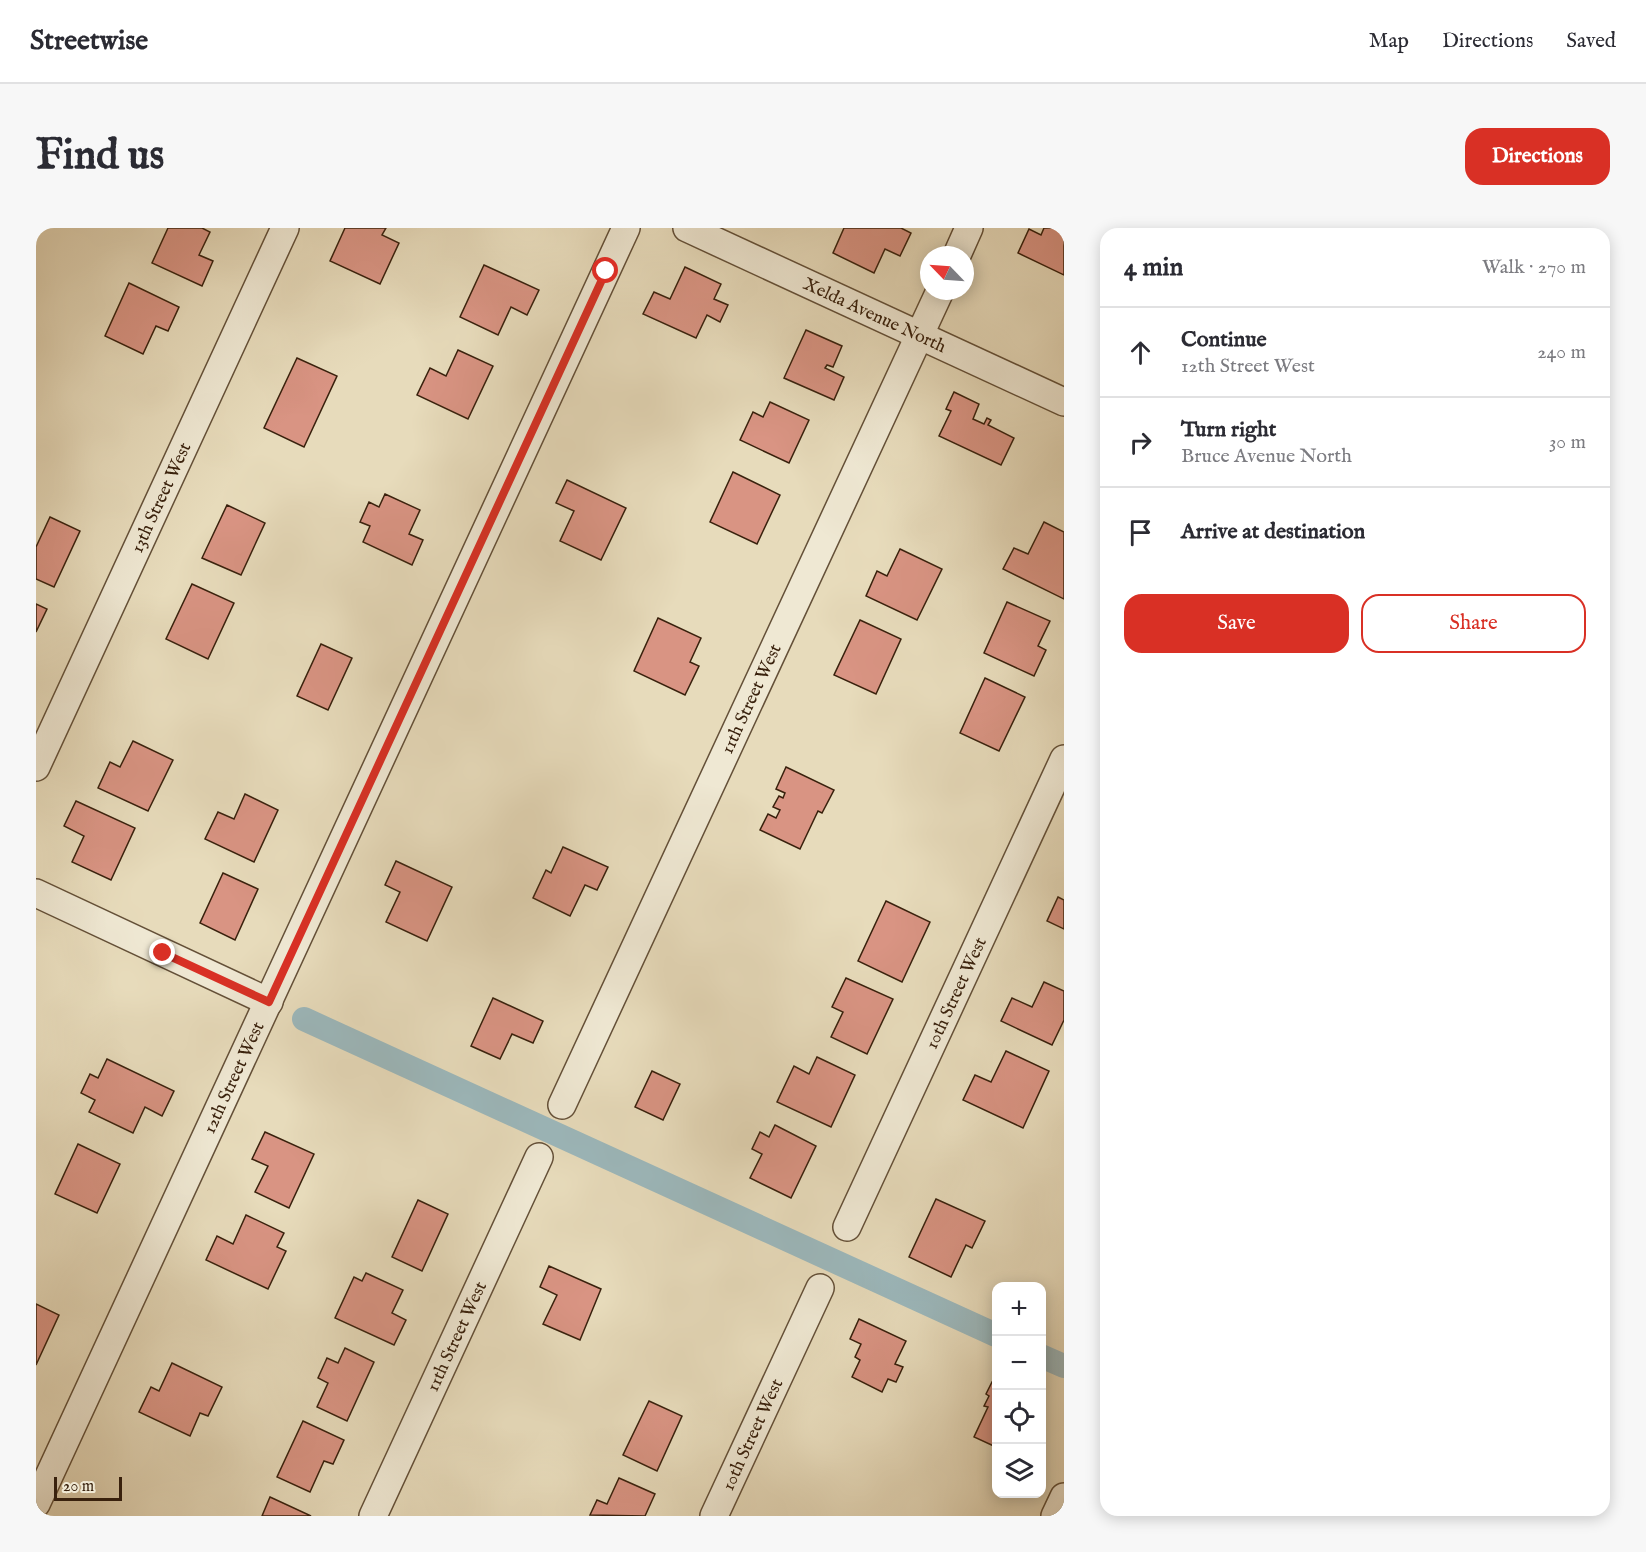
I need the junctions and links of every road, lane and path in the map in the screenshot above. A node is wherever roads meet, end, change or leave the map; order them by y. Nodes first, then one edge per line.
1 (285, 228) edge
2 (626, 228) edge
3 (687, 228) edge
4 (969, 228) edge
5 (961, 246) edge
6 (936, 300) edge
7 (920, 334) junction
8 (1064, 402) edge
9 (1064, 759) edge
10 (36, 767) edge
11 (36, 894) edge
12 (269, 1002) junction
13 (562, 1105) dead end
14 (539, 1157) dead end
15 (847, 1227) dead end
16 (820, 1288) dead end
17 (1064, 1497) edge
18 (36, 1504) edge
19 (373, 1516) edge
20 (714, 1516) edge
21 (1055, 1516) edge

1 - 10 street, 13th Street West
2 - 12 street, 12th Street West
3 - 7 street, Xelda Avenue North
4 - 5 street
6 - 7 street, 11th Street West
7 - 8 street, Xelda Avenue North
7 - 13 street, 11th Street West
9 - 15 street, 10th Street West
11 - 12 street
12 - 18 street, 12th Street West
14 - 19 street, 11th Street West
16 - 20 street, 10th Street West
17 - 21 street

